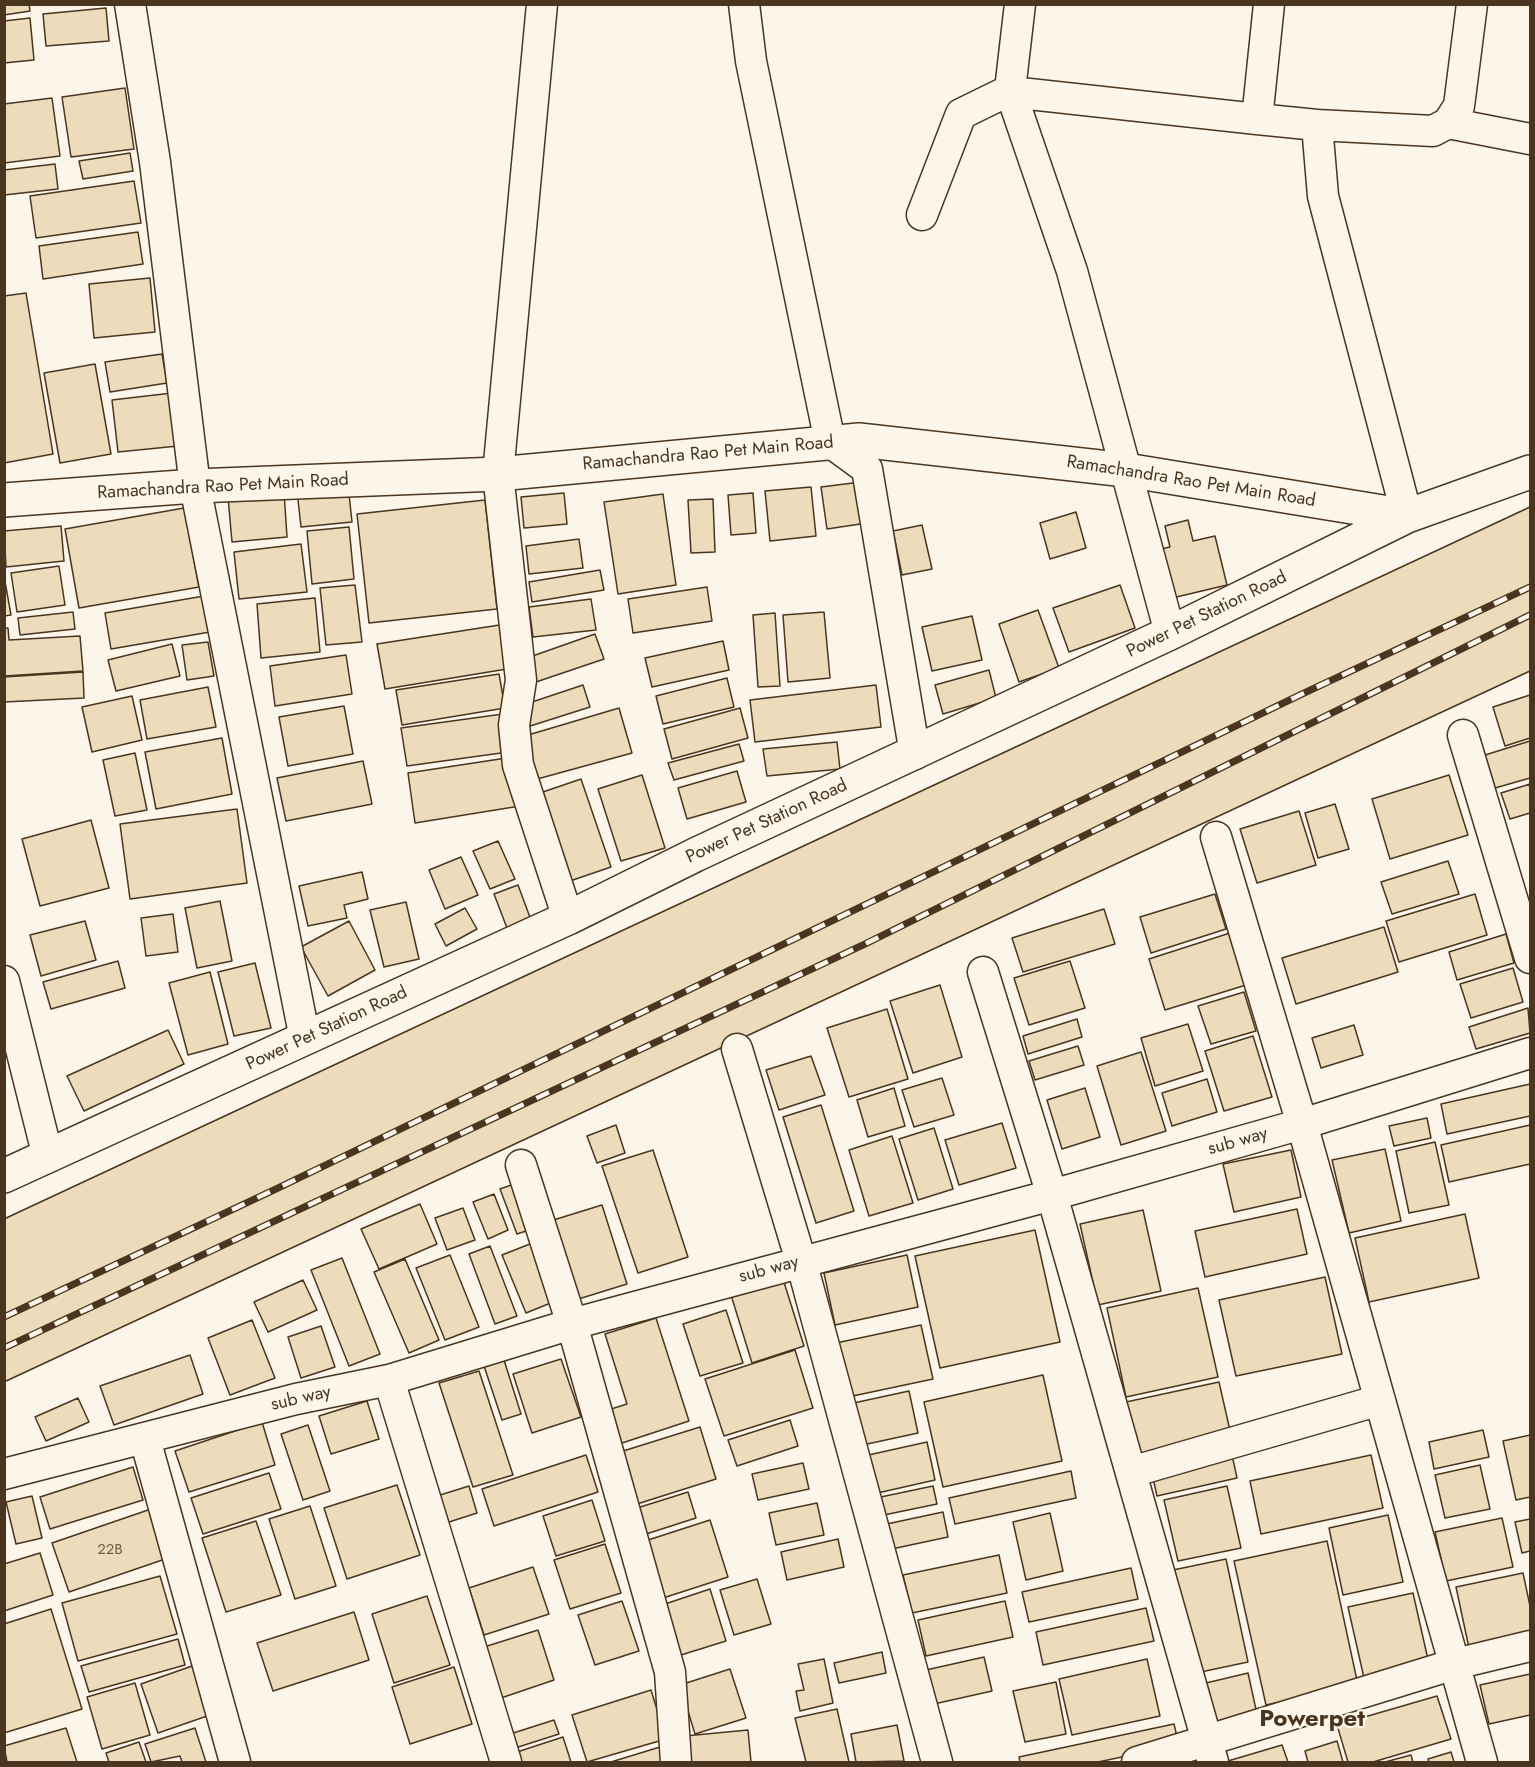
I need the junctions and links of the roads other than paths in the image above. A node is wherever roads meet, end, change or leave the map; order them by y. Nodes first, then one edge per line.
1 (130, 4) edge
2 (542, 4) edge
3 (744, 4) edge
4 (1020, 4) edge
5 (1269, 4) edge
6 (1472, 4) edge
7 (1010, 91) junction
8 (1257, 119) junction
9 (1448, 123) junction
10 (1317, 125) junction
11 (1530, 139) edge
12 (922, 215) dead end
13 (830, 442) junction
14 (1126, 470) junction
15 (1530, 472) edge
16 (498, 474) junction
17 (195, 486) junction
18 (4, 500) edge
19 (1407, 516) junction
20 (1170, 633) junction
21 (1463, 735) dead end
22 (915, 754) junction
23 (1216, 837) dead end
24 (568, 918) junction
25 (1530, 958) edge
26 (983, 972) dead end
27 (4, 981) edge
28 (305, 1039) junction
29 (737, 1049) dead end
30 (1530, 1053) edge
31 (1302, 1124) junction
32 (48, 1157) junction
33 (521, 1165) dead end
34 (4, 1176) edge
35 (1052, 1195) junction
36 (801, 1261) junction
37 (572, 1324) junction
38 (389, 1380) junction
39 (1380, 1400) junction
40 (145, 1439) junction
41 (1131, 1472) junction
42 (4, 1474) edge
43 (1530, 1646) edge
44 (1455, 1664) junction
45 (1210, 1751) edge
46 (235, 1762) edge
47 (506, 1762) edge
48 (676, 1762) edge
49 (937, 1762) edge
50 (1137, 1762) edge
51 (1482, 1762) edge

1 - 17 street
2 - 16 street
3 - 13 street
4 - 7 street
5 - 8 street
6 - 9 street
7 - 8 street
7 - 12 street
7 - 14 street
8 - 10 street
9 - 10 street
9 - 11 street
10 - 19 street
13 - 14 street, Ramachandra Rao Pet Main Road
13 - 16 street, Ramachandra Rao Pet Main Road
13 - 22 street
14 - 19 street, Ramachandra Rao Pet Main Road
14 - 20 street
15 - 19 street, Power Pet Station Road
16 - 17 street, Ramachandra Rao Pet Main Road
16 - 24 street
17 - 18 street, Ramachandra Rao Pet Main Road
17 - 28 street
19 - 20 street, Power Pet Station Road
20 - 22 street, Power Pet Station Road
21 - 25 street
22 - 24 street, Power Pet Station Road
23 - 31 street
24 - 28 street, Power Pet Station Road
26 - 35 street
27 - 32 street
28 - 32 street, Power Pet Station Road
29 - 36 street
30 - 31 street, sub way
31 - 35 street, sub way
31 - 39 street
32 - 34 street, Power Pet Station Road
33 - 37 street
35 - 36 street, sub way
35 - 41 street
36 - 37 street, sub way
36 - 49 street
37 - 38 street, sub way
37 - 48 street
38 - 40 street, sub way
38 - 47 street
39 - 41 street
39 - 44 street
40 - 42 street, sub way
40 - 46 street
41 - 45 street
43 - 44 street
44 - 45 street
44 - 51 street
45 - 50 street

